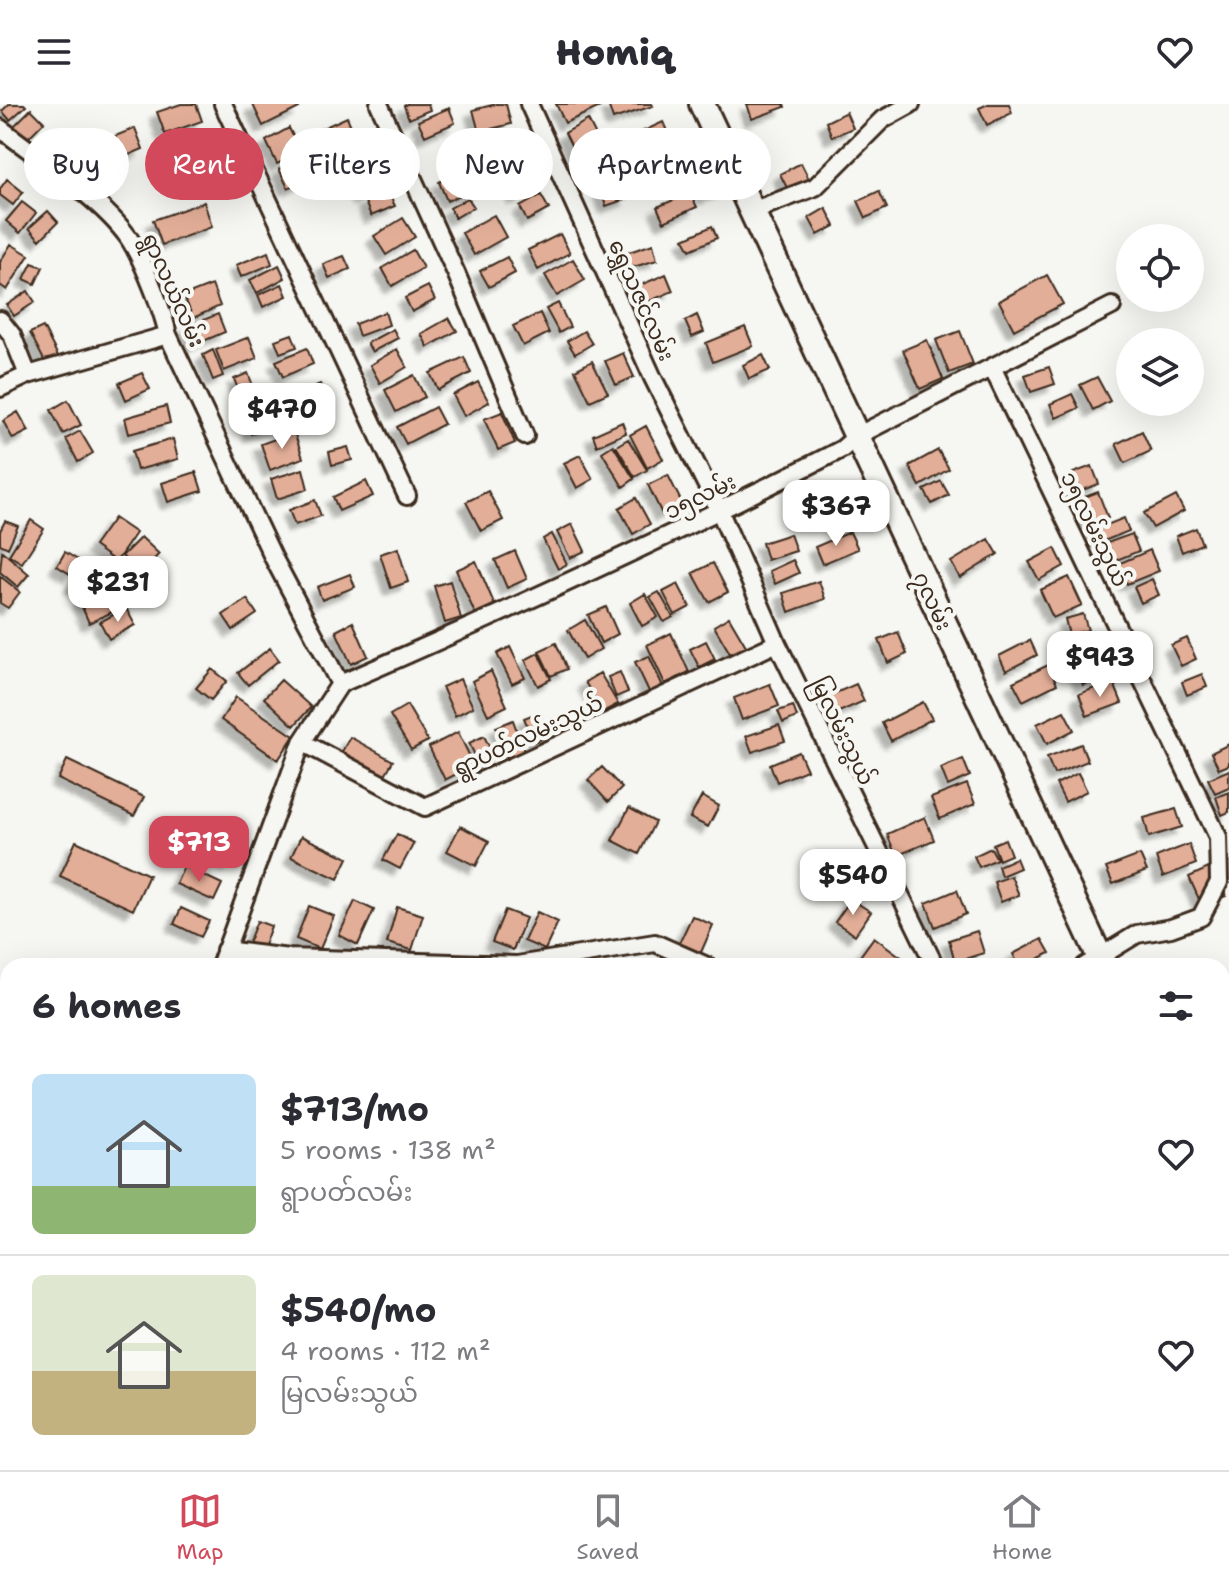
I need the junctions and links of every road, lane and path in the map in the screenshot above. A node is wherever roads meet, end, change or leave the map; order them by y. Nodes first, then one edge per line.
1 (223, 104) edge
2 (379, 104) edge
3 (529, 104) edge
4 (702, 104) edge
5 (874, 104) edge
6 (911, 104) edge
7 (882, 120) junction
8 (0, 128) edge
9 (752, 211) junction
10 (1112, 306) dead end
11 (0, 320) edge
12 (168, 335) junction
13 (992, 367) junction
14 (28, 375) junction
15 (0, 388) edge
16 (525, 436) dead end
17 (857, 436) junction
18 (407, 496) dead end
19 (720, 512) junction
20 (777, 643) junction
21 (340, 684) junction
22 (302, 742) junction
23 (223, 958) edge
24 (289, 958) edge
25 (561, 958) edge
26 (689, 958) edge
27 (931, 958) edge
28 (1093, 958) edge
29 (1104, 958) edge

1 - 18 street
2 - 16 street
3 - 19 street, ရွှေသဇင်လမ်း
4 - 9 street, ၇လမ်း
5 - 7 street
6 - 7 street
7 - 9 street
8 - 12 street, ရွာလယ်လမ်း
9 - 17 street, ၇လမ်း
10 - 13 street, ၁၅လမ်း
11 - 14 street
12 - 14 street
12 - 21 street, ရွာလယ်လမ်း
13 - 17 street, ၁၅လမ်း
13 - 29 street, ၁၅လမ်းသွယ်
14 - 15 street
17 - 19 street, ၁၅လမ်း
17 - 28 street, ၇လမ်း
19 - 20 street, မြလမ်းသွယ်
19 - 21 street, ၁၅လမ်း
20 - 22 street, ရွာပတ်လမ်းသွယ်
20 - 27 street, မြလမ်းသွယ်
21 - 22 street
22 - 23 street
23 - 24 street
25 - 26 street

